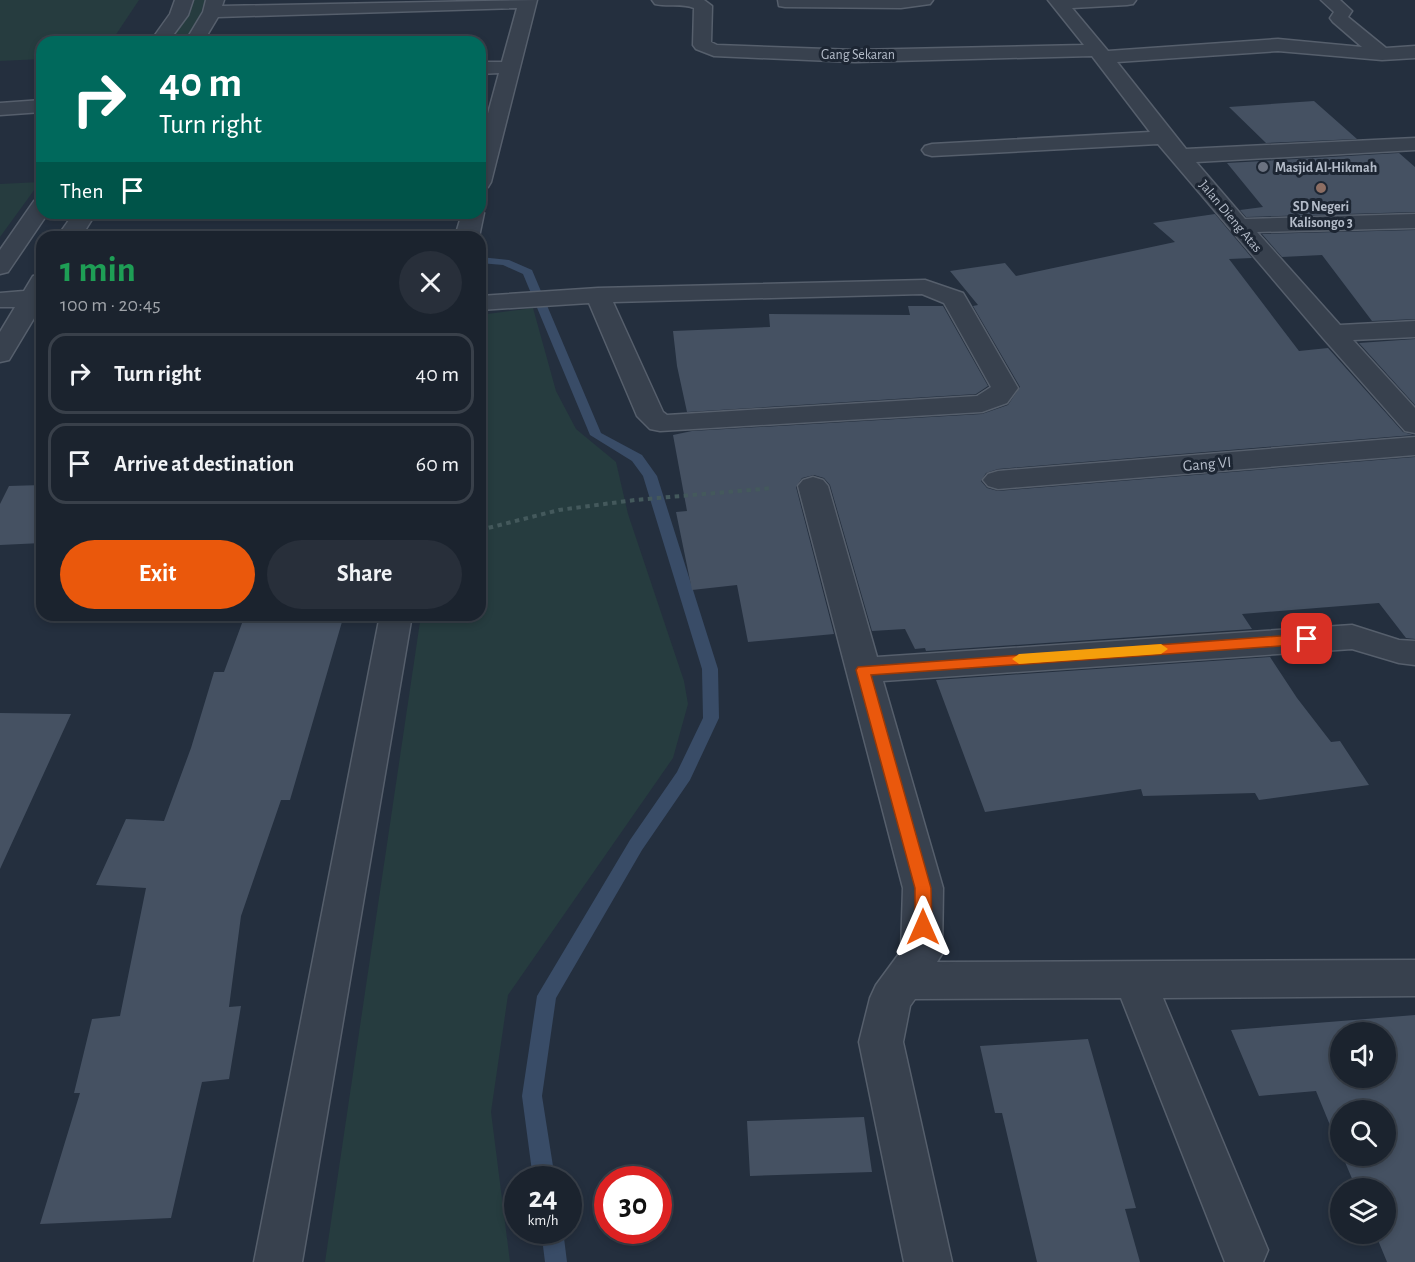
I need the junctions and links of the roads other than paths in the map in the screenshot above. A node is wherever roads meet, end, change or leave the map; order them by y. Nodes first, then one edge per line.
1 (184, 0) edge
2 (661, 0) edge
3 (924, 0) edge
4 (1127, 0) edge
5 (1330, 0) edge
6 (527, 1) edge
7 (1058, 2) edge
8 (785, 3) dead end
9 (214, 6) edge
10 (163, 36) edge
11 (197, 36) edge
12 (1415, 52) edge
13 (1101, 53) junction
14 (1382, 54) junction
15 (510, 67) junction
16 (486, 68) edge
17 (36, 106) edge
18 (0, 109) edge
19 (1164, 137) junction
20 (486, 141) edge
21 (1415, 144) edge
22 (932, 150) dead end
23 (1181, 156) junction
24 (36, 215) edge
25 (1415, 221) edge
26 (1239, 226) junction
27 (36, 264) edge
28 (1, 266) edge
29 (36, 293) edge
30 (587, 295) junction
31 (36, 297) edge
32 (0, 300) edge
33 (490, 302) edge
34 (1415, 328) edge
35 (1332, 333) junction
36 (0, 354) edge
37 (1415, 425) edge
38 (1415, 446) edge
39 (998, 480) dead end
40 (813, 486) road end
41 (395, 621) edge
42 (1415, 653) edge
43 (863, 670) junction
44 (1415, 978) edge
45 (1135, 980) junction
46 (905, 981) junction
47 (1244, 1250) dead end
48 (278, 1262) edge
49 (928, 1262) edge

1 - 10 street
2 - 13 street, Gang Sekaran
3 - 8 street
4 - 7 street
5 - 14 street
6 - 9 street
6 - 15 street
7 - 13 street, Jalan Dieng Atas
9 - 11 street
12 - 14 street
13 - 14 street
13 - 19 street, Jalan Dieng Atas
15 - 16 street
15 - 20 street
17 - 18 street
19 - 22 street
19 - 23 street, Jalan Dieng Atas
21 - 23 street
23 - 26 street, Jalan Dieng Atas
24 - 28 street
25 - 26 street
26 - 35 street, Jalan Dieng Atas
27 - 28 street
29 - 32 street
30 - 30 street
30 - 33 street
31 - 36 street
34 - 35 street
35 - 37 street, Jalan Dieng Atas
38 - 39 street, Gang VI
40 - 43 street
41 - 48 street
42 - 43 street
43 - 46 street
44 - 45 street
45 - 46 street
45 - 47 street
46 - 49 street

